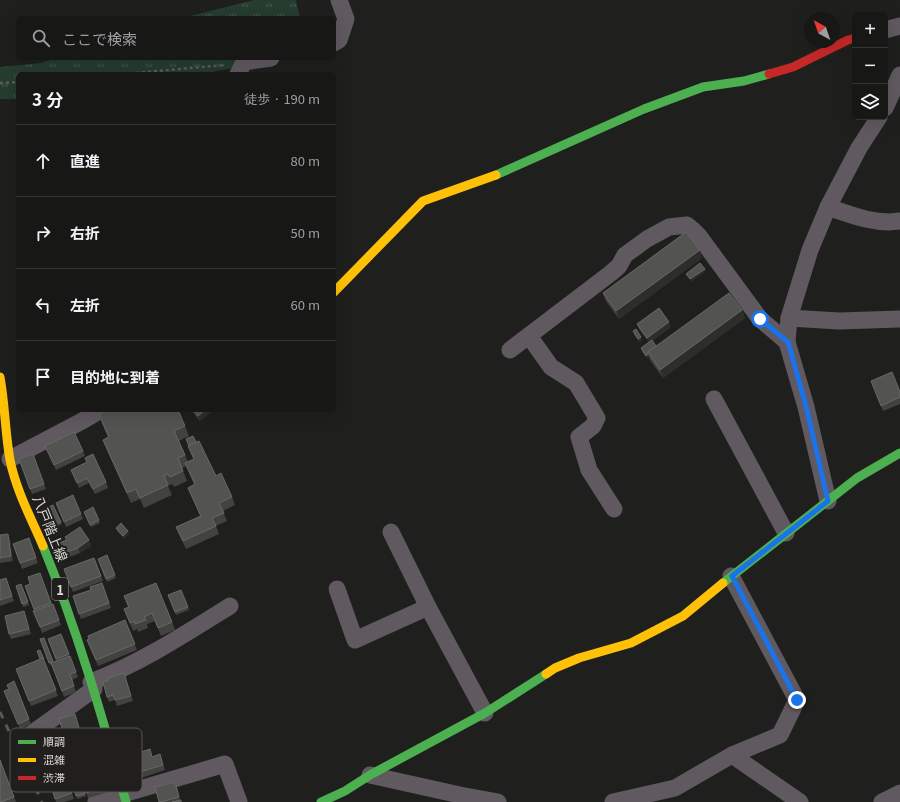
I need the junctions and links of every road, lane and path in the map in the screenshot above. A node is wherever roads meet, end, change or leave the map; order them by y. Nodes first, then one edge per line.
1 (339, 0) edge
2 (900, 26) edge
3 (888, 29) edge
4 (852, 39) edge
5 (336, 42) edge
6 (265, 60) edge
7 (241, 68) edge
8 (152, 72) edge
9 (900, 76) edge
10 (16, 82) edge
11 (0, 84) edge
12 (888, 102) edge
13 (878, 120) edge
14 (828, 207) junction
15 (900, 221) edge
16 (336, 290) edge
17 (789, 318) junction
18 (900, 319) edge
19 (529, 336) junction
20 (788, 342) junction
21 (510, 350) dead end
22 (0, 377) edge
23 (714, 399) dead end
24 (98, 412) edge
25 (900, 453) edge
26 (10, 459) junction
27 (828, 501) junction
28 (614, 509) dead end
29 (391, 532) dead end
30 (786, 533) junction
31 (732, 576) junction
32 (337, 589) dead end
33 (230, 606) dead end
34 (428, 607) junction
35 (92, 686) junction
36 (485, 713) junction
37 (38, 728) edge
38 (104, 728) edge
39 (732, 755) junction
40 (370, 775) junction
41 (142, 792) edge
42 (142, 792) edge
43 (900, 793) edge
44 (124, 798) edge
45 (96, 802) edge
46 (240, 802) edge
47 (322, 802) edge
48 (498, 802) edge
49 (613, 802) edge
50 (800, 802) edge
51 (882, 802) edge

1 - 5 street
2 - 3 street
4 - 16 street
6 - 7 street
7 - 8 path
9 - 12 street
10 - 11 path
13 - 14 street
14 - 15 street
14 - 17 street
17 - 18 street
17 - 20 street
19 - 20 street
19 - 21 street
19 - 28 street
20 - 27 street
22 - 26 street, 八戸階上線 / 1
23 - 30 street
24 - 26 street
25 - 27 street
26 - 35 street, 八戸階上線 / 1
27 - 30 street
29 - 34 street
30 - 31 street
31 - 36 street
31 - 39 street
32 - 34 street
33 - 35 street
34 - 36 street
35 - 37 street
35 - 38 street, 八戸階上線 / 1
36 - 40 street
39 - 49 street
39 - 50 street
40 - 47 street
40 - 48 street
41 - 46 street
42 - 44 street
43 - 51 street
44 - 45 street

